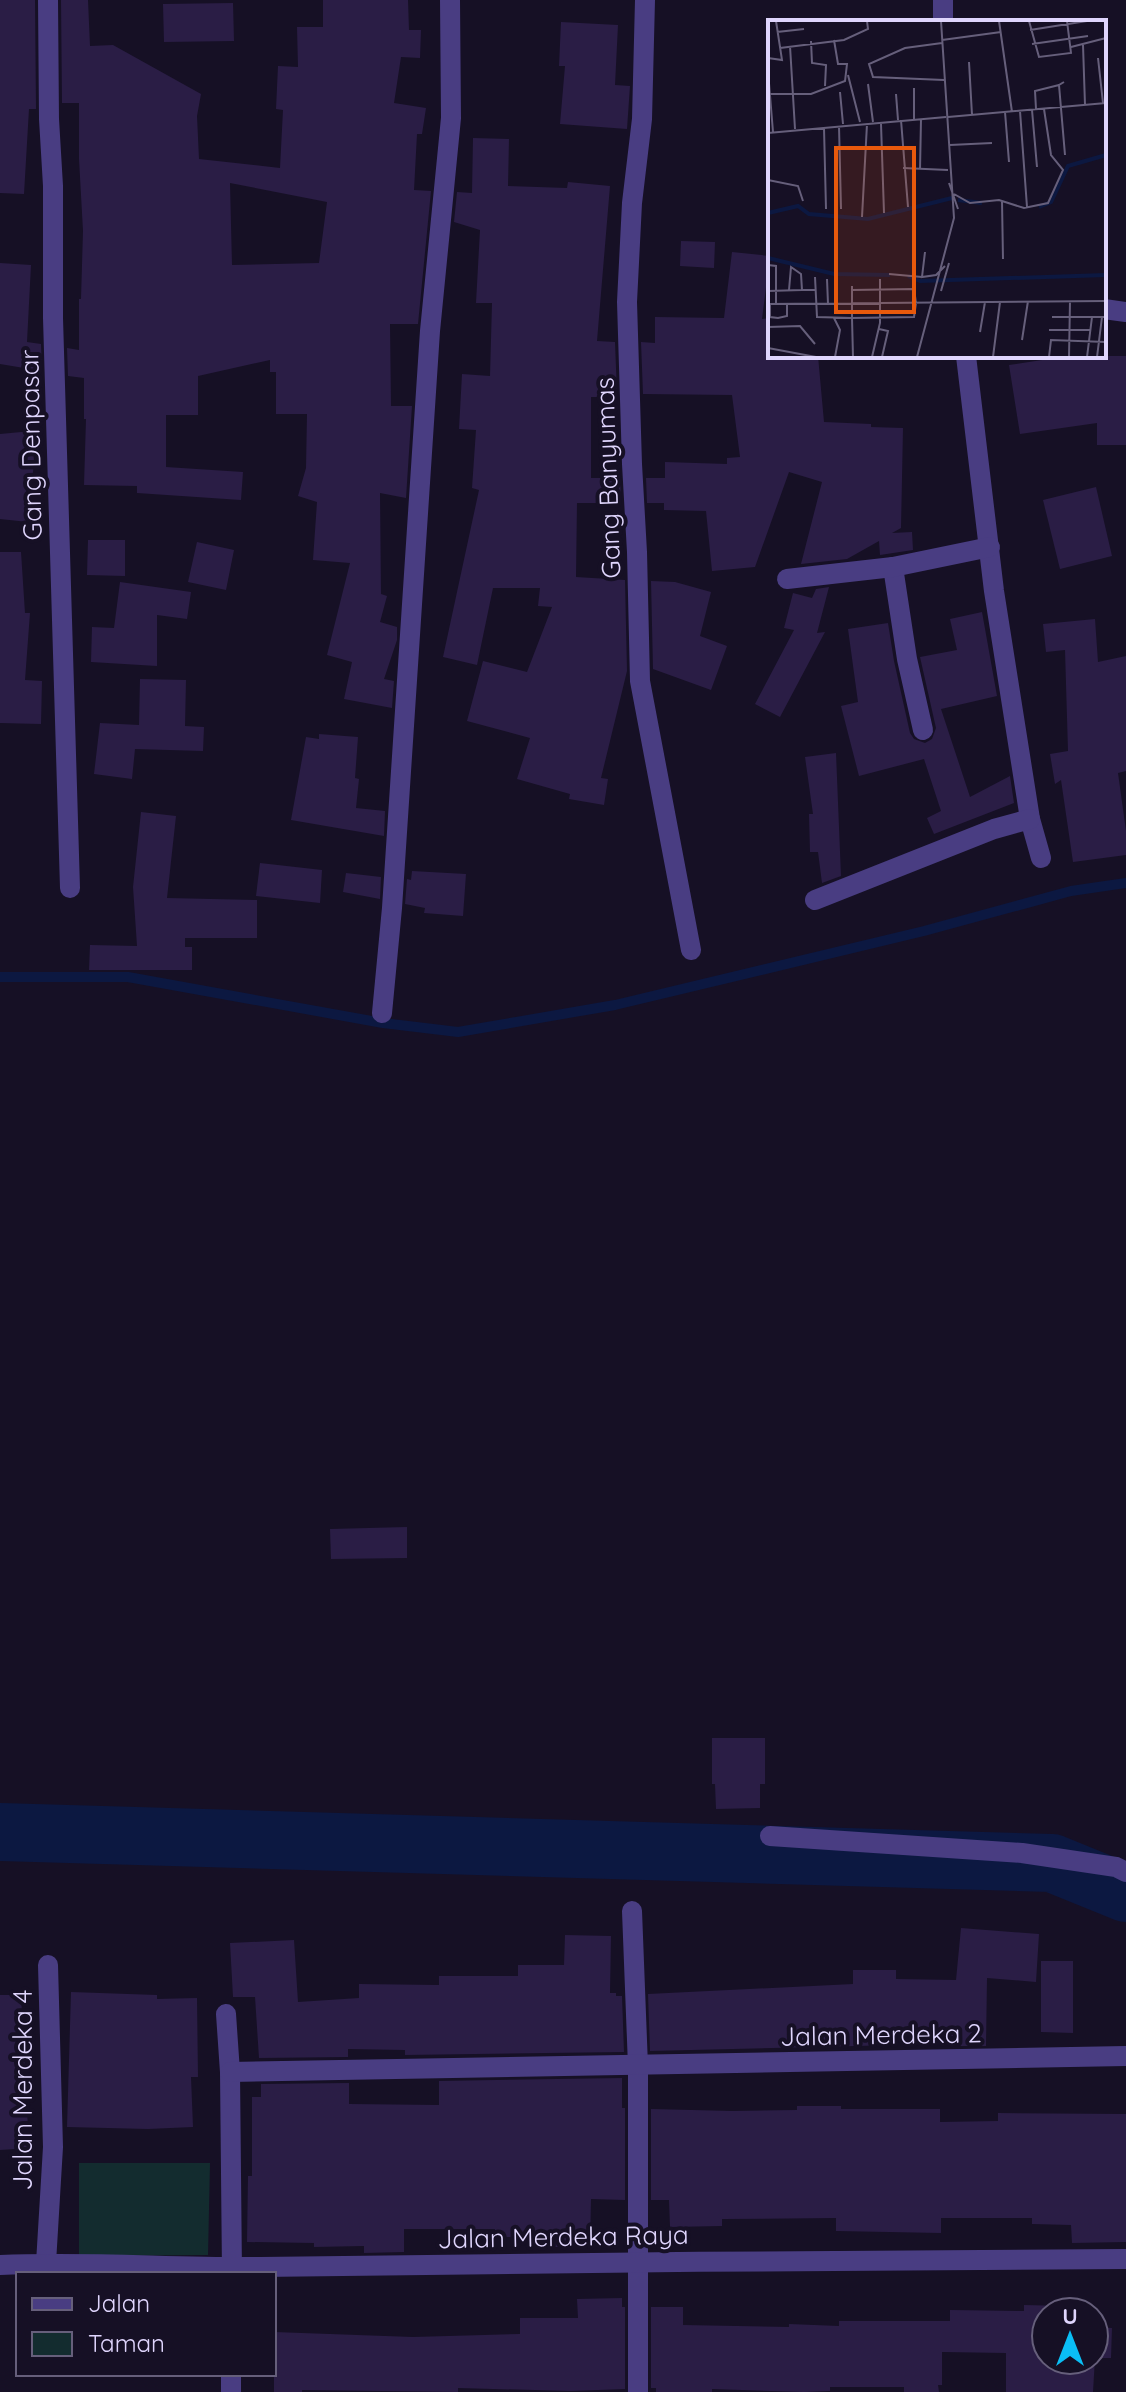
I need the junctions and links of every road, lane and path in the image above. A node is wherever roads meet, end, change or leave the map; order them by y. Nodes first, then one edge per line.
1 (48, 0) edge
2 (450, 0) edge
3 (645, 0) edge
4 (1106, 309) edge
5 (1126, 312) edge
6 (966, 358) edge
7 (990, 547) junction
8 (893, 567) junction
9 (787, 579) dead end
10 (923, 730) dead end
11 (1030, 819) junction
12 (1041, 858) dead end
13 (70, 888) dead end
14 (815, 900) dead end
15 (691, 950) dead end
16 (382, 1013) dead end
17 (770, 1836) dead end
18 (1126, 1872) edge
19 (632, 1911) dead end
20 (48, 1965) dead end
21 (226, 2014) dead end
22 (1126, 2056) edge
23 (638, 2066) junction
24 (230, 2072) junction
25 (1126, 2259) edge
26 (639, 2261) junction
27 (46, 2263) junction
28 (0, 2265) edge
29 (232, 2271) edge
30 (638, 2392) edge

1 - 13 street, Gang Denpasar
2 - 16 street
3 - 15 street, Gang Banyumas
4 - 5 street
6 - 7 street
7 - 8 street
7 - 11 street
8 - 9 street
8 - 10 street
11 - 12 street
11 - 14 street
17 - 18 street
19 - 23 street
20 - 27 street, Jalan Merdeka 4
21 - 24 street
22 - 23 street, Jalan Merdeka 2
23 - 24 street, Jalan Merdeka 2
23 - 26 street
24 - 29 street
25 - 26 street, Jalan Merdeka Raya
26 - 29 street, Jalan Merdeka Raya
26 - 30 street
27 - 28 street, Jalan Merdeka Raya
27 - 29 street, Jalan Merdeka Raya

